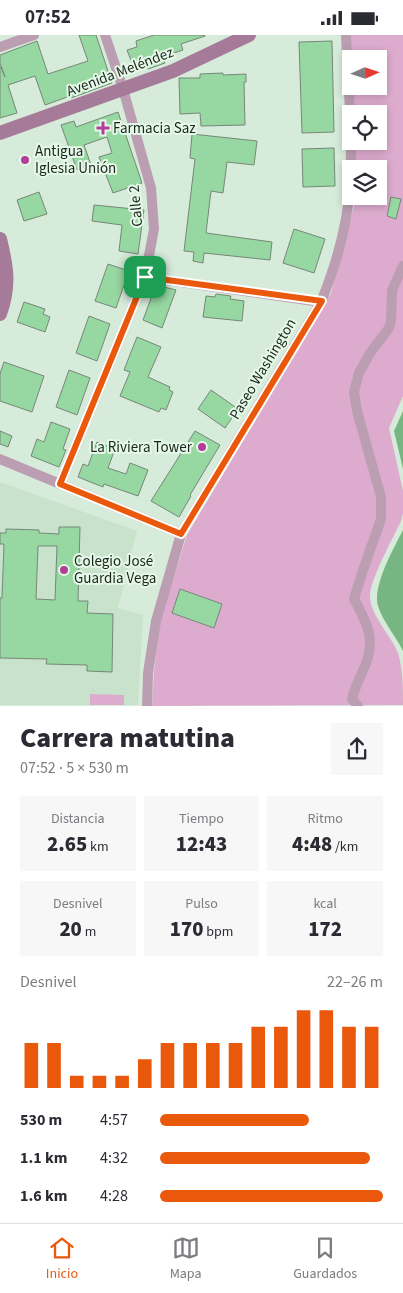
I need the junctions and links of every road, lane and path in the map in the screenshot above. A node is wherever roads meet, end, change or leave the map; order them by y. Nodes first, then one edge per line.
1 (34, 35) edge
2 (105, 35) edge
3 (248, 35) edge
4 (346, 35) edge
5 (0, 47) edge
6 (123, 89) junction
7 (0, 133) edge
8 (0, 239) edge
9 (403, 266) edge
10 (145, 277) junction
11 (322, 301) junction
12 (0, 314) edge
13 (0, 459) edge
14 (60, 484) junction
15 (181, 534) junction
16 (147, 705) edge
17 (358, 705) edge

1 - 5 street
2 - 6 street, Calle 2
3 - 6 street, Avenida Meléndez
4 - 11 street, Paseo Washington
6 - 7 street, Avenida Meléndez
6 - 10 street, Calle 2
8 - 12 street
9 - 17 street
10 - 11 street
10 - 14 street, Calle 2
11 - 15 street, Paseo Washington
13 - 14 street
14 - 15 street
15 - 16 street, Paseo Washington

